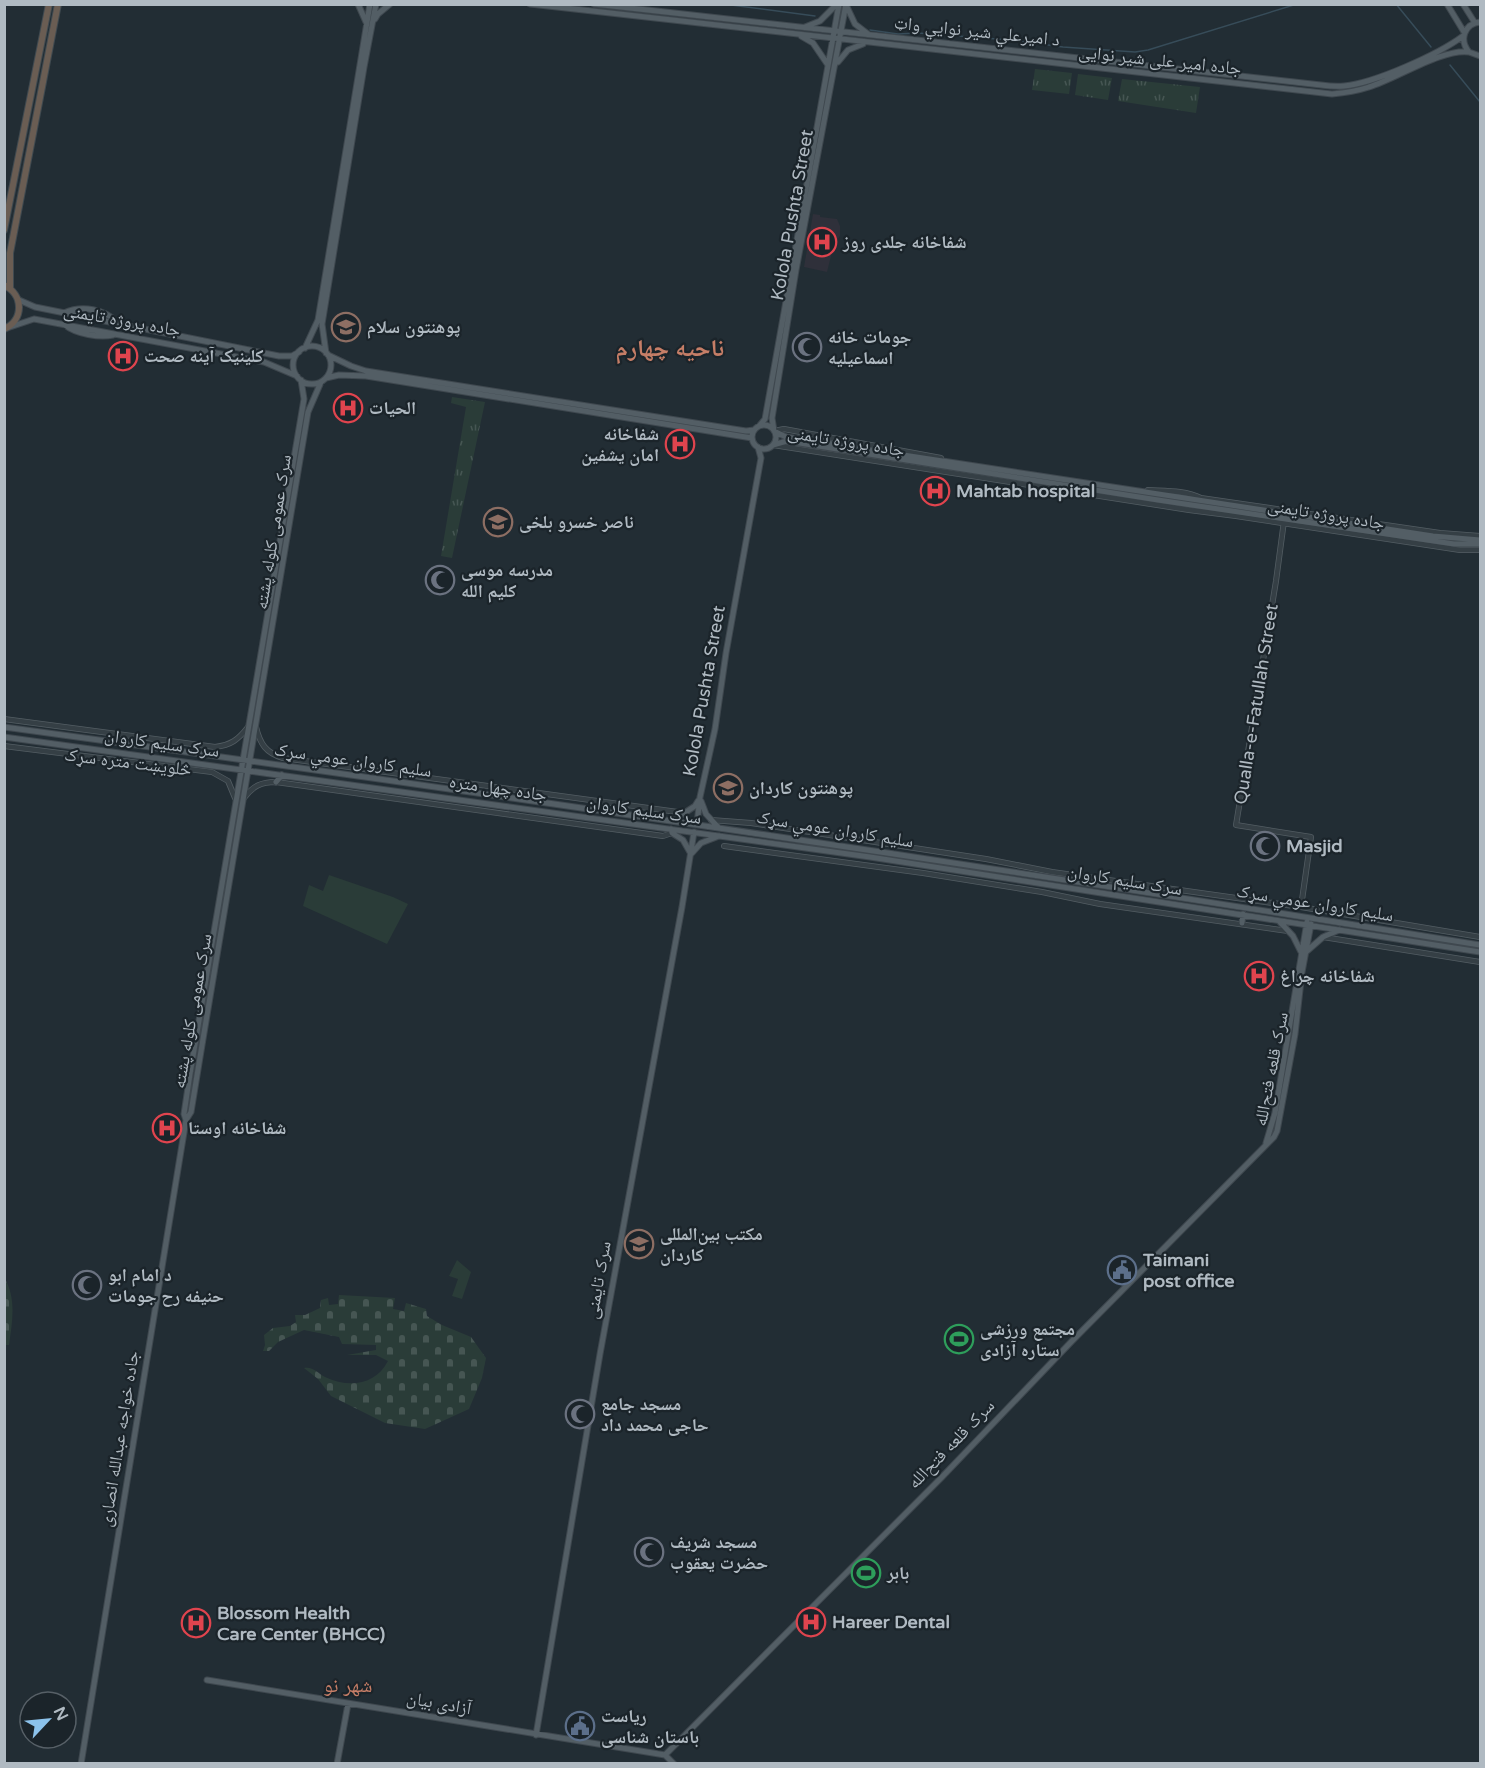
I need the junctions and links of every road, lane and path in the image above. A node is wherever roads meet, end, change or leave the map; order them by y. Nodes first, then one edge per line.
1 (49, 4) edge
2 (58, 4) edge
3 (358, 4) edge
4 (370, 4) edge
5 (376, 4) edge
6 (390, 4) edge
7 (530, 4) edge
8 (594, 4) edge
9 (838, 4) edge
10 (846, 4) edge
11 (1447, 4) edge
12 (1463, 4) edge
13 (587, 7) edge
14 (607, 9) junction
15 (370, 23) junction
16 (1478, 23) edge
17 (800, 31) junction
18 (834, 31) junction
19 (842, 32) junction
20 (1464, 34) junction
21 (869, 35) junction
22 (833, 39) junction
23 (841, 39) junction
24 (869, 42) junction
25 (1469, 52) junction
26 (1479, 57) edge
27 (828, 65) junction
28 (835, 66) junction
29 (346, 156) junction
30 (4, 230) edge
31 (7, 287) edge
32 (19, 300) junction
33 (7, 328) edge
34 (305, 348) junction
35 (299, 352) junction
36 (327, 354) junction
37 (299, 378) junction
38 (323, 380) junction
39 (426, 383) junction
40 (760, 425) junction
41 (754, 430) junction
42 (774, 431) junction
43 (752, 438) junction
44 (771, 446) junction
45 (758, 447) junction
46 (761, 458) junction
47 (1285, 516) junction
48 (1480, 540) edge
49 (1480, 550) edge
50 (4, 718) edge
51 (253, 726) junction
52 (4, 727) edge
53 (4, 737) edge
54 (4, 746) edge
55 (214, 747) junction
56 (214, 755) junction
57 (283, 758) junction
58 (247, 760) junction
59 (213, 765) junction
60 (283, 766) junction
61 (245, 770) junction
62 (212, 772) junction
63 (282, 775) junction
64 (276, 782) junction
65 (502, 796) junction
66 (700, 797) junction
67 (244, 798) junction
68 (236, 801) junction
69 (608, 803) junction
70 (501, 804) junction
71 (608, 812) junction
72 (685, 813) junction
73 (674, 820) junction
74 (711, 820) junction
75 (727, 821) junction
76 (641, 824) junction
77 (697, 824) junction
78 (751, 824) junction
79 (718, 827) junction
80 (725, 828) junction
81 (671, 831) junction
82 (641, 832) junction
83 (694, 832) junction
84 (750, 832) junction
85 (720, 836) junction
86 (724, 846) dead end
87 (691, 855) junction
88 (1057, 877) junction
89 (1056, 885) junction
90 (1196, 891) junction
91 (1195, 899) junction
92 (1252, 900) junction
93 (1300, 907) junction
94 (1251, 908) junction
95 (1243, 914) junction
96 (1310, 917) junction
97 (1278, 920) junction
98 (1242, 924) junction
99 (1309, 925) junction
100 (1341, 930) junction
101 (1290, 932) junction
102 (1323, 937) junction
103 (1480, 937) edge
104 (1480, 945) edge
105 (1304, 952) junction
106 (1480, 952) edge
107 (1480, 962) edge
108 (186, 1120) junction
109 (207, 1680) dead end
110 (348, 1704) junction
111 (536, 1735) junction
112 (665, 1755) junction
113 (81, 1764) edge
114 (338, 1764) edge
115 (674, 1764) edge

1 - 30 highway
2 - 31 highway
3 - 15 main road
4 - 15 main road
5 - 15 main road
6 - 15 main road
7 - 13 main road
8 - 14 main road
9 - 17 main road
9 - 18 main road
10 - 19 main road, Kolola Pushta Street
10 - 21 main road
11 - 20 main road
12 - 16 main road
13 - 14 main road
14 - 17 main road
15 - 29 main road
16 - 20 main road, د امیرعلي شیر نوايي واټ
17 - 18 main road, د امیرعلي شیر نوايي واټ
17 - 22 main road, جاده امیر علی شیر نوایی
17 - 27 main road
18 - 19 main road, د امیرعلي شیر نوايي واټ
18 - 22 main road
19 - 21 main road, د امیرعلي شیر نوايي واټ
19 - 23 main road, Kolola Pushta Street
20 - 21 main road, د امیرعلي شیر نوايي واټ
20 - 25 main road
22 - 23 main road, جاده امیر علی شیر نوایی
22 - 27 main road
23 - 24 main road, جاده امیر علی شیر نوایی
23 - 28 main road, Kolola Pushta Street
24 - 25 main road, جاده امیر علی شیر نوایی
24 - 28 main road
25 - 26 main road
27 - 40 main road
28 - 42 main road, Kolola Pushta Street
29 - 34 main road
29 - 36 main road
31 - 32 highway
32 - 33 highway
32 - 35 main road, جاده پروژه تایمنی
33 - 37 main road, جاده پروژه تایمنی
34 - 35 main road
34 - 36 main road
35 - 37 main road
36 - 38 main road
36 - 39 main road
37 - 38 main road
37 - 51 main road, سرک عمومی کلوله پشته
38 - 39 main road
38 - 51 main road, سرک عمومی کلوله پشته
39 - 41 main road
39 - 43 main road
40 - 41 main road
40 - 42 main road
41 - 43 main road
42 - 44 main road
42 - 47 main road, جاده پروژه تایمنی
43 - 45 main road
44 - 45 main road
44 - 46 main road
44 - 47 main road, جاده پروژه تایمنی
45 - 46 main road
46 - 66 main road, Kolola Pushta Street
47 - 48 main road, جاده پروژه تایمنی
47 - 49 street, جاده پروژه تایمنی
47 - 93 street, Qualla-e-Fatullah Street
50 - 55 street, څلویښت متره سړک
51 - 55 street, څلویښت متره سړک
51 - 57 street, جاده چهل متره
51 - 58 main road, سرک عمومی کلوله پشته
52 - 56 main road, سلیم کاروان عومي سړک
53 - 59 main road, سرک سلیم کاروان
54 - 62 street, څلویښت متره سړک
55 - 56 main road
56 - 58 main road, سلیم کاروان عومي سړک
57 - 60 main road
57 - 69 street, جاده چهل متره
58 - 60 main road, سلیم کاروان عومي سړک
58 - 61 main road, سرک عمومی کلوله پشته
59 - 61 main road, سرک سلیم کاروان
59 - 62 main road
60 - 65 main road, سلیم کاروان عومي سړک
61 - 63 main road, سرک سلیم کاروان
61 - 67 main road, سرک عمومی کلوله پشته
61 - 68 main road, سرک عمومی کلوله پشته
62 - 68 street, څلویښت متره سړک
63 - 64 main road
63 - 70 main road, سرک سلیم کاروان
64 - 67 street, جاده چهل متره
64 - 82 street, جاده چهل متره
65 - 70 main road
65 - 71 main road, سلیم کاروان عومي سړک
66 - 72 main road
66 - 74 main road
66 - 77 main road, Kolola Pushta Street
67 - 108 main road, سرک عمومی کلوله پشته
68 - 108 main road, سرک عمومی کلوله پشته
69 - 71 main road
69 - 72 street, جاده چهل متره
70 - 76 main road, سرک سلیم کاروان
71 - 73 main road, سلیم کاروان عومي سړک
72 - 73 main road
73 - 77 main road, سلیم کاروان عومي سړک
74 - 75 street
74 - 79 main road
75 - 78 street
75 - 80 main road
76 - 81 main road, سرک سلیم کاروان
76 - 82 main road
77 - 79 main road, سلیم کاروان عومي سړک
78 - 84 main road
78 - 90 street
79 - 80 main road, سلیم کاروان عومي سړک
80 - 84 main road, سلیم کاروان عومي سړک
81 - 82 street, جاده چهل متره
81 - 83 main road, سرک سلیم کاروان
81 - 87 main road
83 - 85 main road, سرک سلیم کاروان
83 - 87 main road, سرک تایمنی
84 - 88 main road, سلیم کاروان عومي سړک
85 - 87 main road
85 - 89 main road, سرک سلیم کاروان
86 - 98 street
87 - 111 main road, سرک تایمنی
88 - 89 main road
88 - 91 main road, سلیم کاروان عومي سړک
89 - 95 main road, سرک سلیم کاروان
90 - 91 main road
90 - 92 street
91 - 94 main road, سلیم کاروان عومي سړک
92 - 93 street
92 - 94 main road
93 - 103 street
94 - 96 main road, سلیم کاروان عومي سړک
95 - 97 main road, سرک سلیم کاروان
95 - 98 main road
96 - 99 main road, سرک قلعه فتح‌الله
96 - 104 main road, سلیم کاروان عومي سړک
97 - 99 main road, سرک سلیم کاروان
97 - 101 main road
98 - 101 street
99 - 100 main road, سرک سلیم کاروان
99 - 105 main road, سرک قلعه فتح‌الله
100 - 102 main road
100 - 106 main road, سرک سلیم کاروان
101 - 105 main road
102 - 105 main road
102 - 107 street
105 - 112 main road, سرک قلعه فتح‌الله
108 - 113 main road, جاده خواجه عبدالله انصاری
109 - 110 main road, آزادی بیان
110 - 111 main road, آزادی بیان
110 - 114 main road
111 - 112 main road, آزادی بیان
112 - 115 main road

